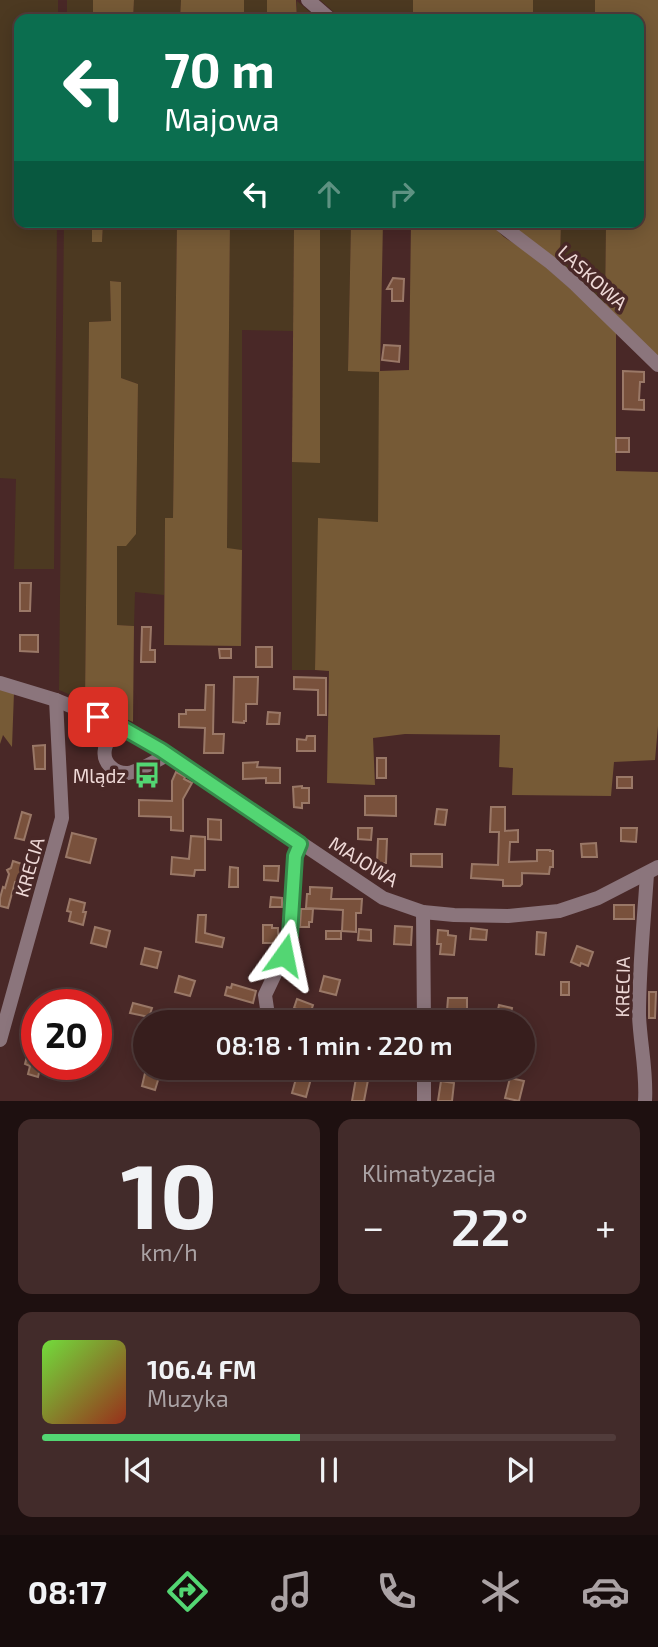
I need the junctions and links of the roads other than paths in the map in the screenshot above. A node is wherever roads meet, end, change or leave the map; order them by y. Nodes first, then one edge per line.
1 (308, 0) edge
2 (324, 14) edge
3 (505, 228) edge
4 (658, 365) edge
5 (0, 683) edge
6 (56, 700) junction
7 (119, 726) junction
8 (169, 754) junction
9 (300, 844) junction
10 (653, 871) edge
11 (424, 912) junction
12 (267, 1010) edge
13 (424, 1010) edge
14 (0, 1040) edge
15 (424, 1080) edge
16 (424, 1101) edge
17 (645, 1101) edge

1 - 2 street
3 - 4 street, LASKOWA
5 - 6 street, MAJOWA
6 - 7 street, MAJOWA
6 - 14 street, KRECIA
7 - 8 street, MAJOWA
7 - 8 street
8 - 9 street, MAJOWA
9 - 11 street, MAJOWA
9 - 12 street
10 - 11 street, MAJOWA
10 - 17 street, KRECIA
11 - 13 street
15 - 16 street

